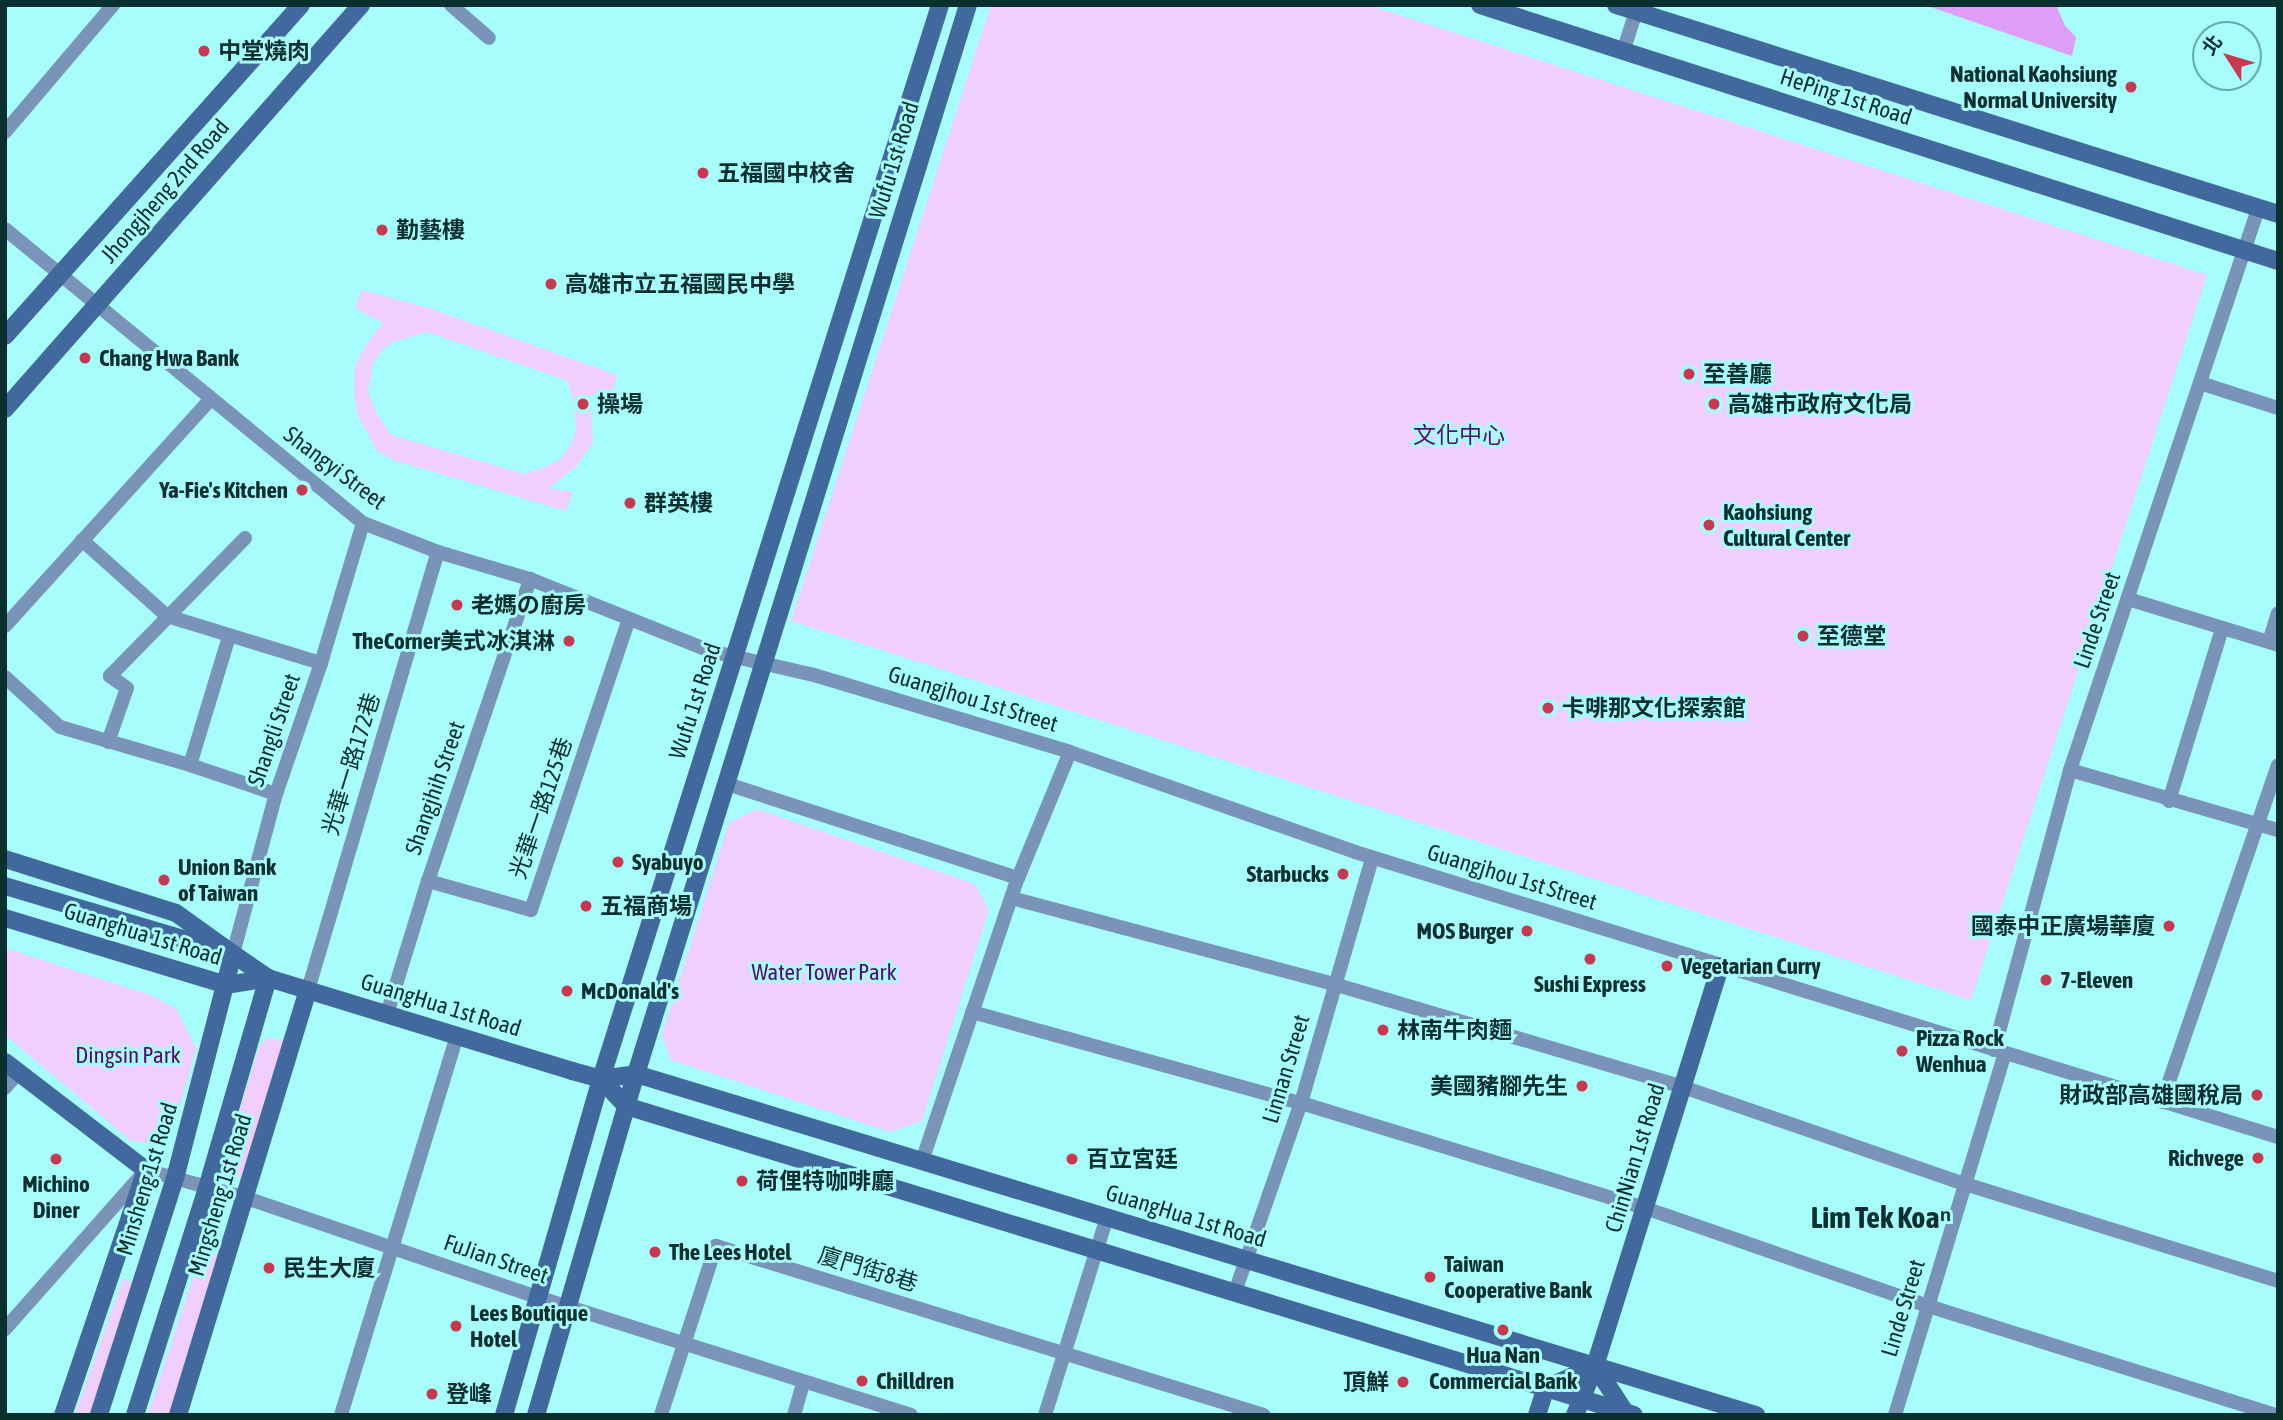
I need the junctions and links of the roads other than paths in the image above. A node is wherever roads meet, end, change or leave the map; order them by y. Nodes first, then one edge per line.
1 (113, 5) edge
2 (301, 5) edge
3 (361, 5) edge
4 (451, 5) edge
5 (940, 5) edge
6 (968, 5) edge
7 (1480, 5) edge
8 (1616, 5) edge
9 (1637, 8) edge
10 (489, 38) dead end
11 (1623, 52) junction
12 (5, 132) edge
13 (2259, 209) junction
14 (2278, 214) edge
15 (5, 229) edge
16 (2245, 251) junction
17 (2278, 261) edge
18 (61, 275) junction
19 (97, 305) junction
20 (5, 336) edge
21 (2200, 383) junction
22 (211, 399) junction
23 (2278, 408) edge
24 (5, 409) edge
25 (363, 523) junction
26 (245, 538) dead end
27 (82, 540) junction
28 (438, 552) junction
29 (530, 579) junction
30 (2128, 599) junction
31 (2278, 613) edge
32 (167, 615) junction
33 (629, 619) junction
34 (5, 626) edge
35 (2222, 629) junction
36 (229, 637) junction
37 (2273, 643) edge
38 (734, 657) junction
39 (763, 662) junction
40 (321, 663) junction
41 (5, 677) edge
42 (108, 742) junction
43 (1070, 752) junction
44 (190, 765) junction
45 (2278, 765) edge
46 (2070, 770) junction
47 (727, 784) junction
48 (275, 794) junction
49 (2169, 801) junction
50 (2259, 825) junction
51 (2278, 830) edge
52 (1372, 858) junction
53 (5, 859) edge
54 (1018, 878) junction
55 (428, 881) junction
56 (5, 886) edge
57 (1011, 898) junction
58 (5, 918) edge
59 (233, 954) junction
60 (1720, 965) junction
61 (268, 978) junction
62 (226, 985) junction
63 (1337, 985) junction
64 (307, 990) junction
65 (972, 1012) junction
66 (387, 1014) junction
67 (457, 1035) junction
68 (1999, 1052) junction
69 (11, 1067) edge
70 (636, 1074) junction
71 (601, 1079) junction
72 (1683, 1087) junction
73 (5, 1088) edge
74 (2162, 1102) junction
75 (1301, 1103) junction
76 (626, 1107) junction
77 (2278, 1137) edge
78 (922, 1161) junction
79 (146, 1170) junction
80 (175, 1178) junction
81 (1965, 1184) junction
82 (207, 1188) junction
83 (246, 1198) junction
84 (1645, 1208) junction
85 (1107, 1217) junction
86 (394, 1247) junction
87 (1096, 1249) junction
88 (1247, 1260) junction
89 (2278, 1281) edge
90 (1236, 1292) junction
91 (540, 1298) junction
92 (1928, 1306) junction
93 (570, 1308) junction
94 (5, 1329) edge
95 (683, 1343) junction
96 (1063, 1352) junction
97 (1595, 1366) junction
98 (804, 1381) junction
99 (1546, 1388) junction
100 (1578, 1407) edge
101 (1601, 1410) edge
102 (1629, 1414) edge
103 (63, 1415) edge
104 (99, 1415) edge
105 (135, 1415) edge
106 (178, 1415) edge
107 (341, 1415) edge
108 (503, 1415) edge
109 (536, 1415) edge
110 (661, 1415) edge
111 (794, 1415) edge
112 (911, 1415) edge
113 (1045, 1415) edge
114 (1264, 1415) edge
115 (1537, 1415) edge
116 (1756, 1415) edge
117 (1895, 1415) edge
118 (2276, 1415) edge

1 - 12 street
2 - 18 street, Jhongjheng 2nd Road
3 - 19 street, Jhongjheng 2nd Road
4 - 10 street
5 - 38 street, Wufu 1st Road
6 - 39 street, Wufu 1st Road
7 - 11 street, HePing 1st Road
8 - 9 street, HePing 1st Road
9 - 11 street
9 - 13 street, HePing 1st Road
11 - 16 street, HePing 1st Road
13 - 14 street, HePing 1st Road
13 - 16 street, Linde Street
15 - 18 street, Shangyi Street
16 - 17 street, HePing 1st Road
16 - 21 street, Linde Street
18 - 19 street, Shangyi Street
18 - 20 street, Jhongjheng 2nd Road
19 - 22 street, Shangyi Street
19 - 24 street, Jhongjheng 2nd Road
21 - 23 street
21 - 30 street, Linde Street
22 - 25 street, Shangyi Street
22 - 27 street
25 - 28 street, Shangyi Street
25 - 40 street, Shangli Street
26 - 32 street
27 - 32 street
27 - 34 street
28 - 29 street, Shangyi Street
28 - 64 street, 光華一路172巷
29 - 33 street, Shangyi Street
29 - 55 street, Shangjhih Street
30 - 35 street
30 - 46 street, Linde Street
31 - 37 street
32 - 36 street
32 - 42 street
33 - 38 street, Shangyi Street
33 - 55 street, 光華一路125巷
35 - 37 street
35 - 49 street
36 - 40 street
36 - 44 street
38 - 39 street, Guangjhou 1st Street
38 - 71 street, Wufu 1st Road
39 - 43 street, Guangjhou 1st Street
39 - 47 street, Wufu 1st Road
40 - 48 street, Shangli Street
41 - 42 street
42 - 44 street
43 - 52 street, Guangjhou 1st Street
43 - 54 street
44 - 48 street
45 - 50 street
46 - 49 street
46 - 68 street, Linde Street
47 - 54 street
47 - 70 street, Wufu 1st Road
48 - 59 street, Shangli Street
49 - 50 street
50 - 51 street
50 - 74 street
52 - 60 street, Guangjhou 1st Street
52 - 63 street, Linnan Street
53 - 59 street, Guanghua 1st Road
54 - 57 street
55 - 66 street, Shangjhih Street
56 - 59 street, Guanghua 1st Road
57 - 63 street
57 - 65 street
58 - 62 street, Guanghua 1st Road
59 - 61 street, Guanghua 1st Road
59 - 62 street, Minsheng 1st Road
60 - 68 street, Guangjhou 1st Street
60 - 72 street, ChinNian 1st Road
61 - 62 street, Guanghua 1st Road
61 - 64 street, GuangHua 1st Road
61 - 82 street
62 - 80 street, Minsheng 1st Road
63 - 72 street
63 - 75 street, Linnan Street
64 - 66 street, GuangHua 1st Road
64 - 83 street, Mingsheng 1st Road
65 - 75 street
65 - 78 street
66 - 67 street, GuangHua 1st Road
67 - 71 street, GuangHua 1st Road
67 - 86 street
68 - 74 street, Guangjhou 1st Street
68 - 81 street, Linde Street
69 - 73 street
69 - 79 street
70 - 71 street, GuangHua 1st Road
70 - 76 street, Wufu 1st Road
70 - 78 street, GuangHua 1st Road
71 - 76 street
71 - 91 street, Wufu 1st Road
72 - 81 street
72 - 84 street, ChinNian 1st Road
74 - 77 street, Guangjhou 1st Street
75 - 84 street
75 - 88 street, Linnan Street
76 - 87 street
76 - 93 street, Wufu 1st Road
78 - 85 street, GuangHua 1st Road
79 - 80 street, FuJian Street
79 - 94 street
79 - 103 street, Minsheng 1st Road
80 - 82 street, FuJian Street
80 - 104 street, Minsheng 1st Road
81 - 89 street
81 - 92 street, Linde Street
82 - 83 street, FuJian Street
82 - 105 street
83 - 86 street, FuJian Street
83 - 106 street, Mingsheng 1st Road
84 - 92 street
84 - 97 street, ChinNian 1st Road
85 - 87 street
85 - 88 street, GuangHua 1st Road
86 - 91 street, FuJian Street
86 - 107 street
87 - 90 street
87 - 96 street
88 - 90 street, Linnan Street
88 - 97 street, GuangHua 1st Road
90 - 99 street
91 - 93 street, FuJian Street
91 - 108 street, Wufu 1st Road
92 - 117 street, Linde Street
92 - 118 street
93 - 95 street, FuJian Street
93 - 109 street, Wufu 1st Road
95 - 96 street, 廈門街8巷
95 - 98 street, FuJian Street
95 - 110 street
96 - 113 street
96 - 114 street
97 - 99 street
97 - 100 street, ChinNian 1st Road
97 - 101 street
97 - 102 street
97 - 116 street, GuangHua 1st Road
98 - 111 street
98 - 112 street, FuJian Street
99 - 100 street
99 - 115 street
100 - 101 street
101 - 102 street

